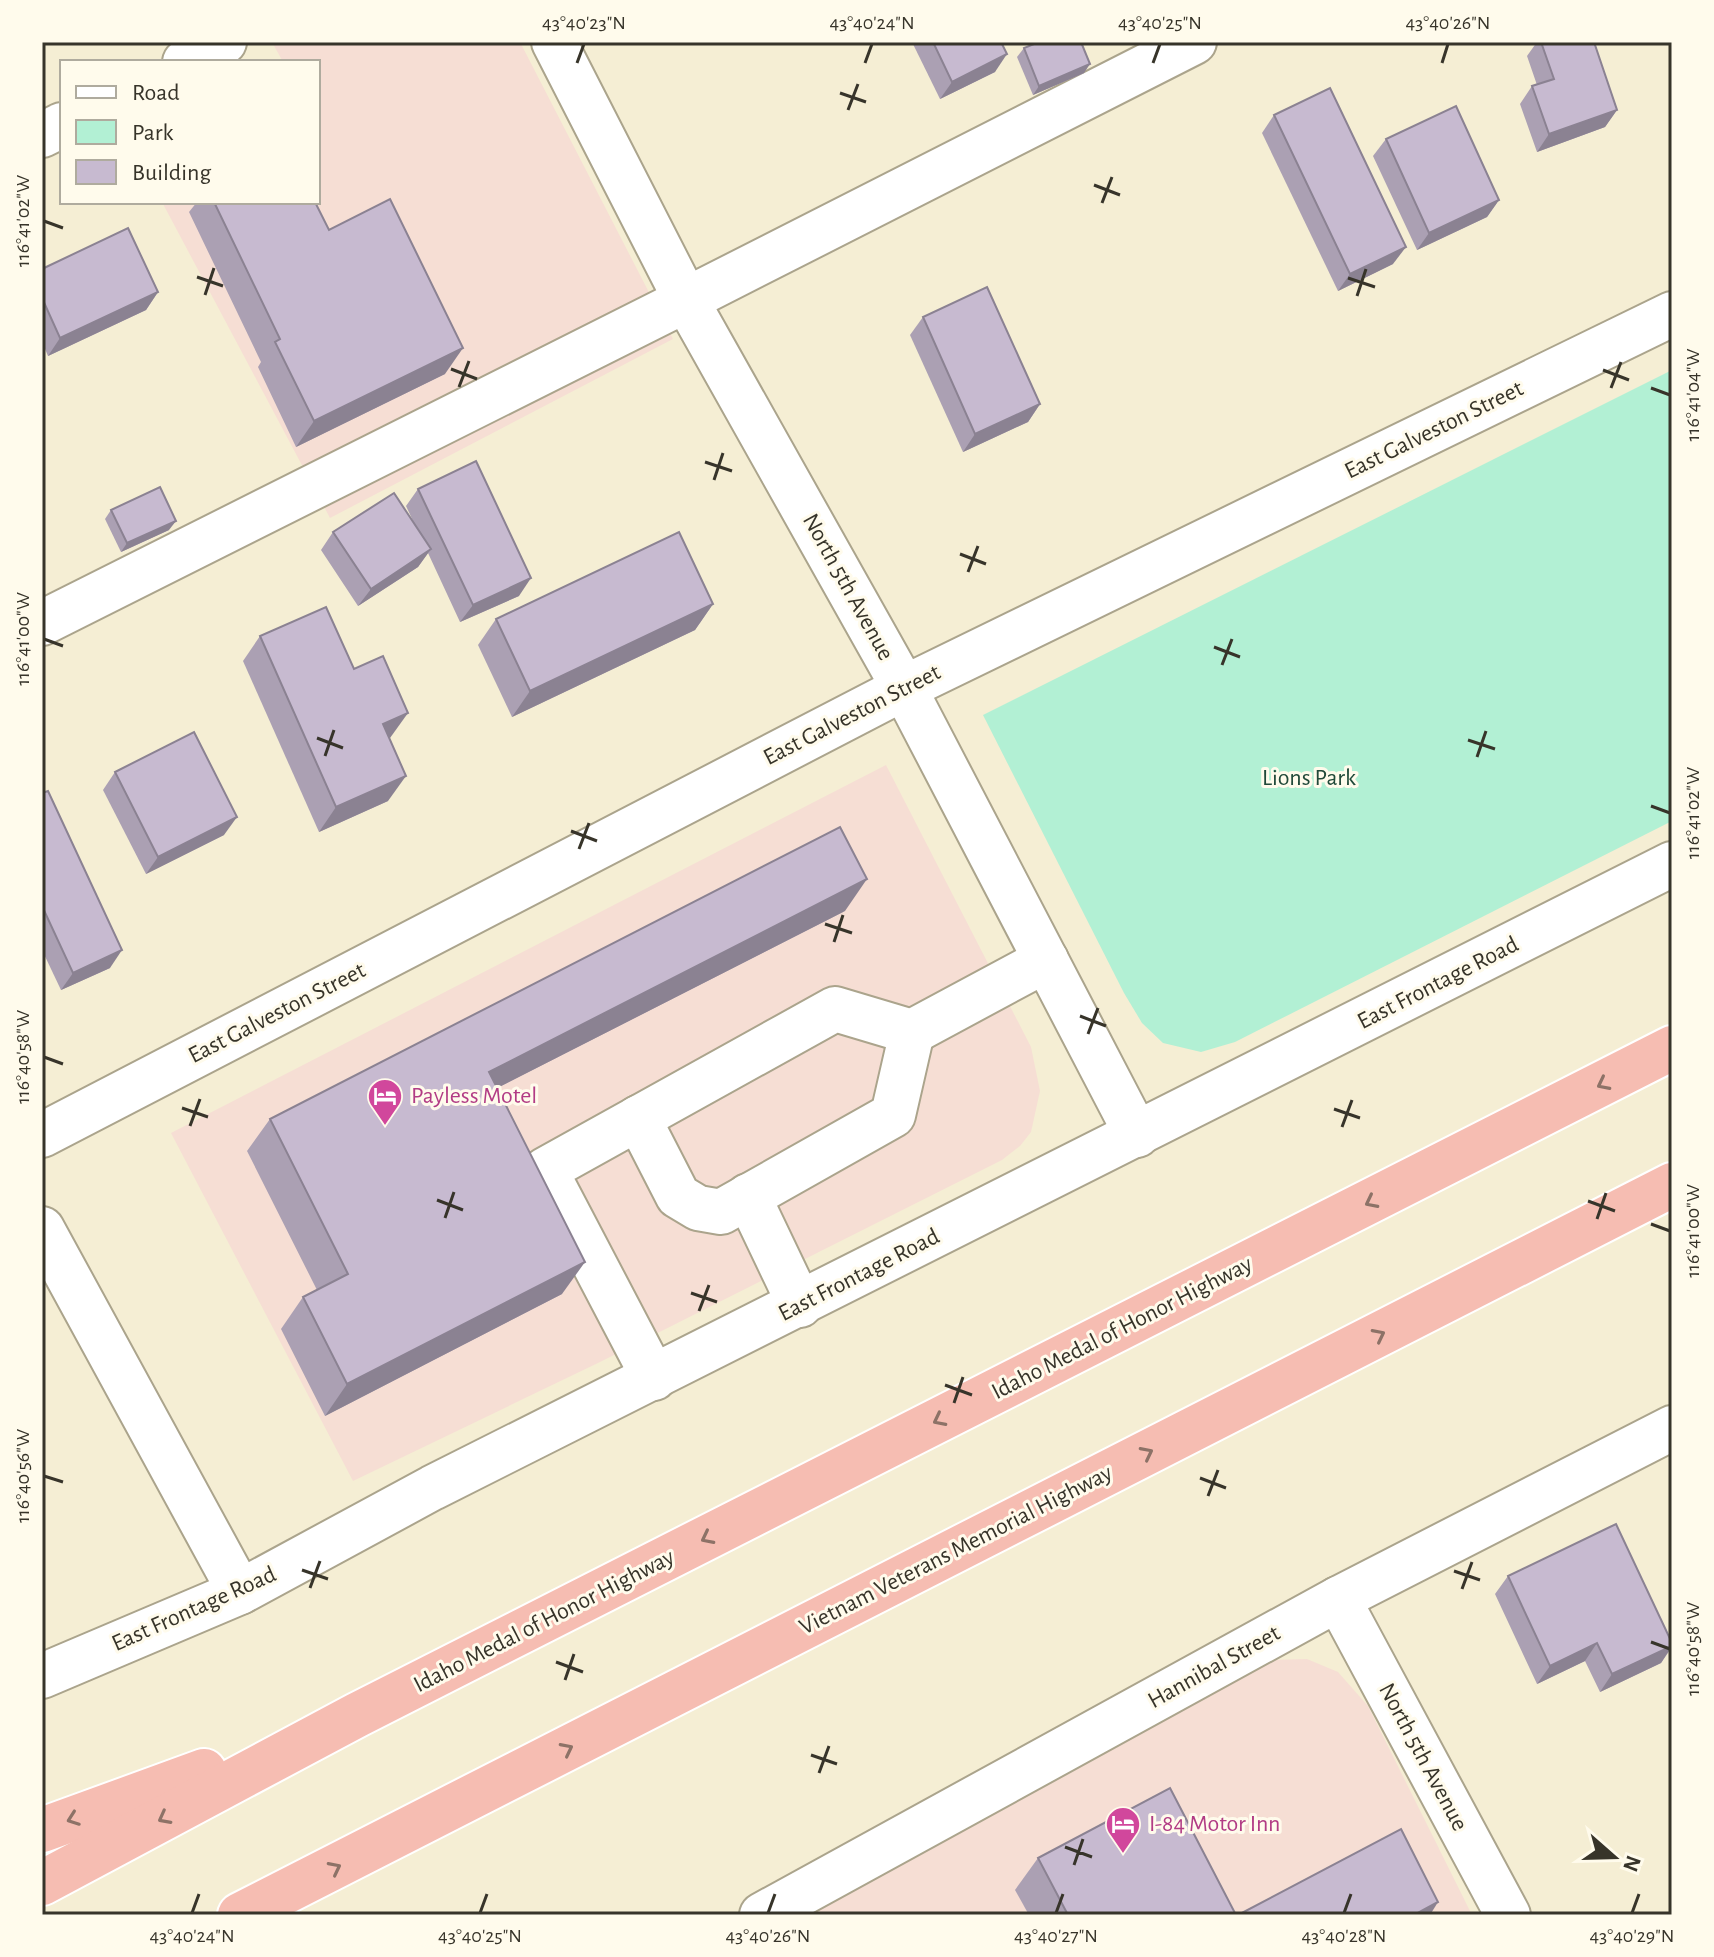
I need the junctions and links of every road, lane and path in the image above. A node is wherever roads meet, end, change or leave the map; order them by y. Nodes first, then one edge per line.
1 (224, 42) edge
2 (554, 42) edge
3 (1194, 42) edge
4 (189, 60) edge
5 (60, 126) edge
6 (42, 135) edge
7 (686, 300) junction
8 (1672, 314) edge
9 (42, 623) edge
10 (904, 688) junction
11 (1672, 864) edge
12 (1046, 960) junction
13 (912, 1032) junction
14 (1672, 1048) edge
15 (638, 1118) junction
16 (42, 1135) edge
17 (1137, 1135) junction
18 (1672, 1185) edge
19 (748, 1196) junction
20 (42, 1229) edge
21 (800, 1305) junction
22 (654, 1378) junction
23 (1672, 1428) edge
24 (240, 1592) junction
25 (1338, 1599) junction
26 (42, 1676) edge
27 (357, 1715) junction
28 (42, 1830) edge
29 (42, 1883) edge
30 (277, 1902) edge
31 (240, 1915) edge
32 (762, 1915) edge
33 (1508, 1915) edge

1 - 4 street
2 - 7 street, North 5th Avenue
3 - 7 street
5 - 6 street
7 - 9 street
7 - 10 street, North 5th Avenue
8 - 10 street, East Galveston Street
10 - 12 street, North 5th Avenue
10 - 16 street, East Galveston Street
11 - 17 street, East Frontage Road
12 - 13 street
12 - 17 street, North 5th Avenue
13 - 15 street
13 - 19 street
14 -> 27 highway, Idaho Medal of Honor Highway
15 - 19 street
15 - 22 street
17 - 21 street, East Frontage Road
30 -> 18 highway, Vietnam Veterans Memorial Highway
19 - 21 street
20 - 24 street
21 - 22 street, East Frontage Road
22 - 24 street, East Frontage Road
23 - 25 street, Hannibal Street
24 - 26 street, East Frontage Road
25 - 32 street, Hannibal Street
25 - 33 street, North 5th Avenue
27 -> 28 highway
27 -> 29 highway
30 - 31 highway, Vietnam Veterans Memorial Highway

